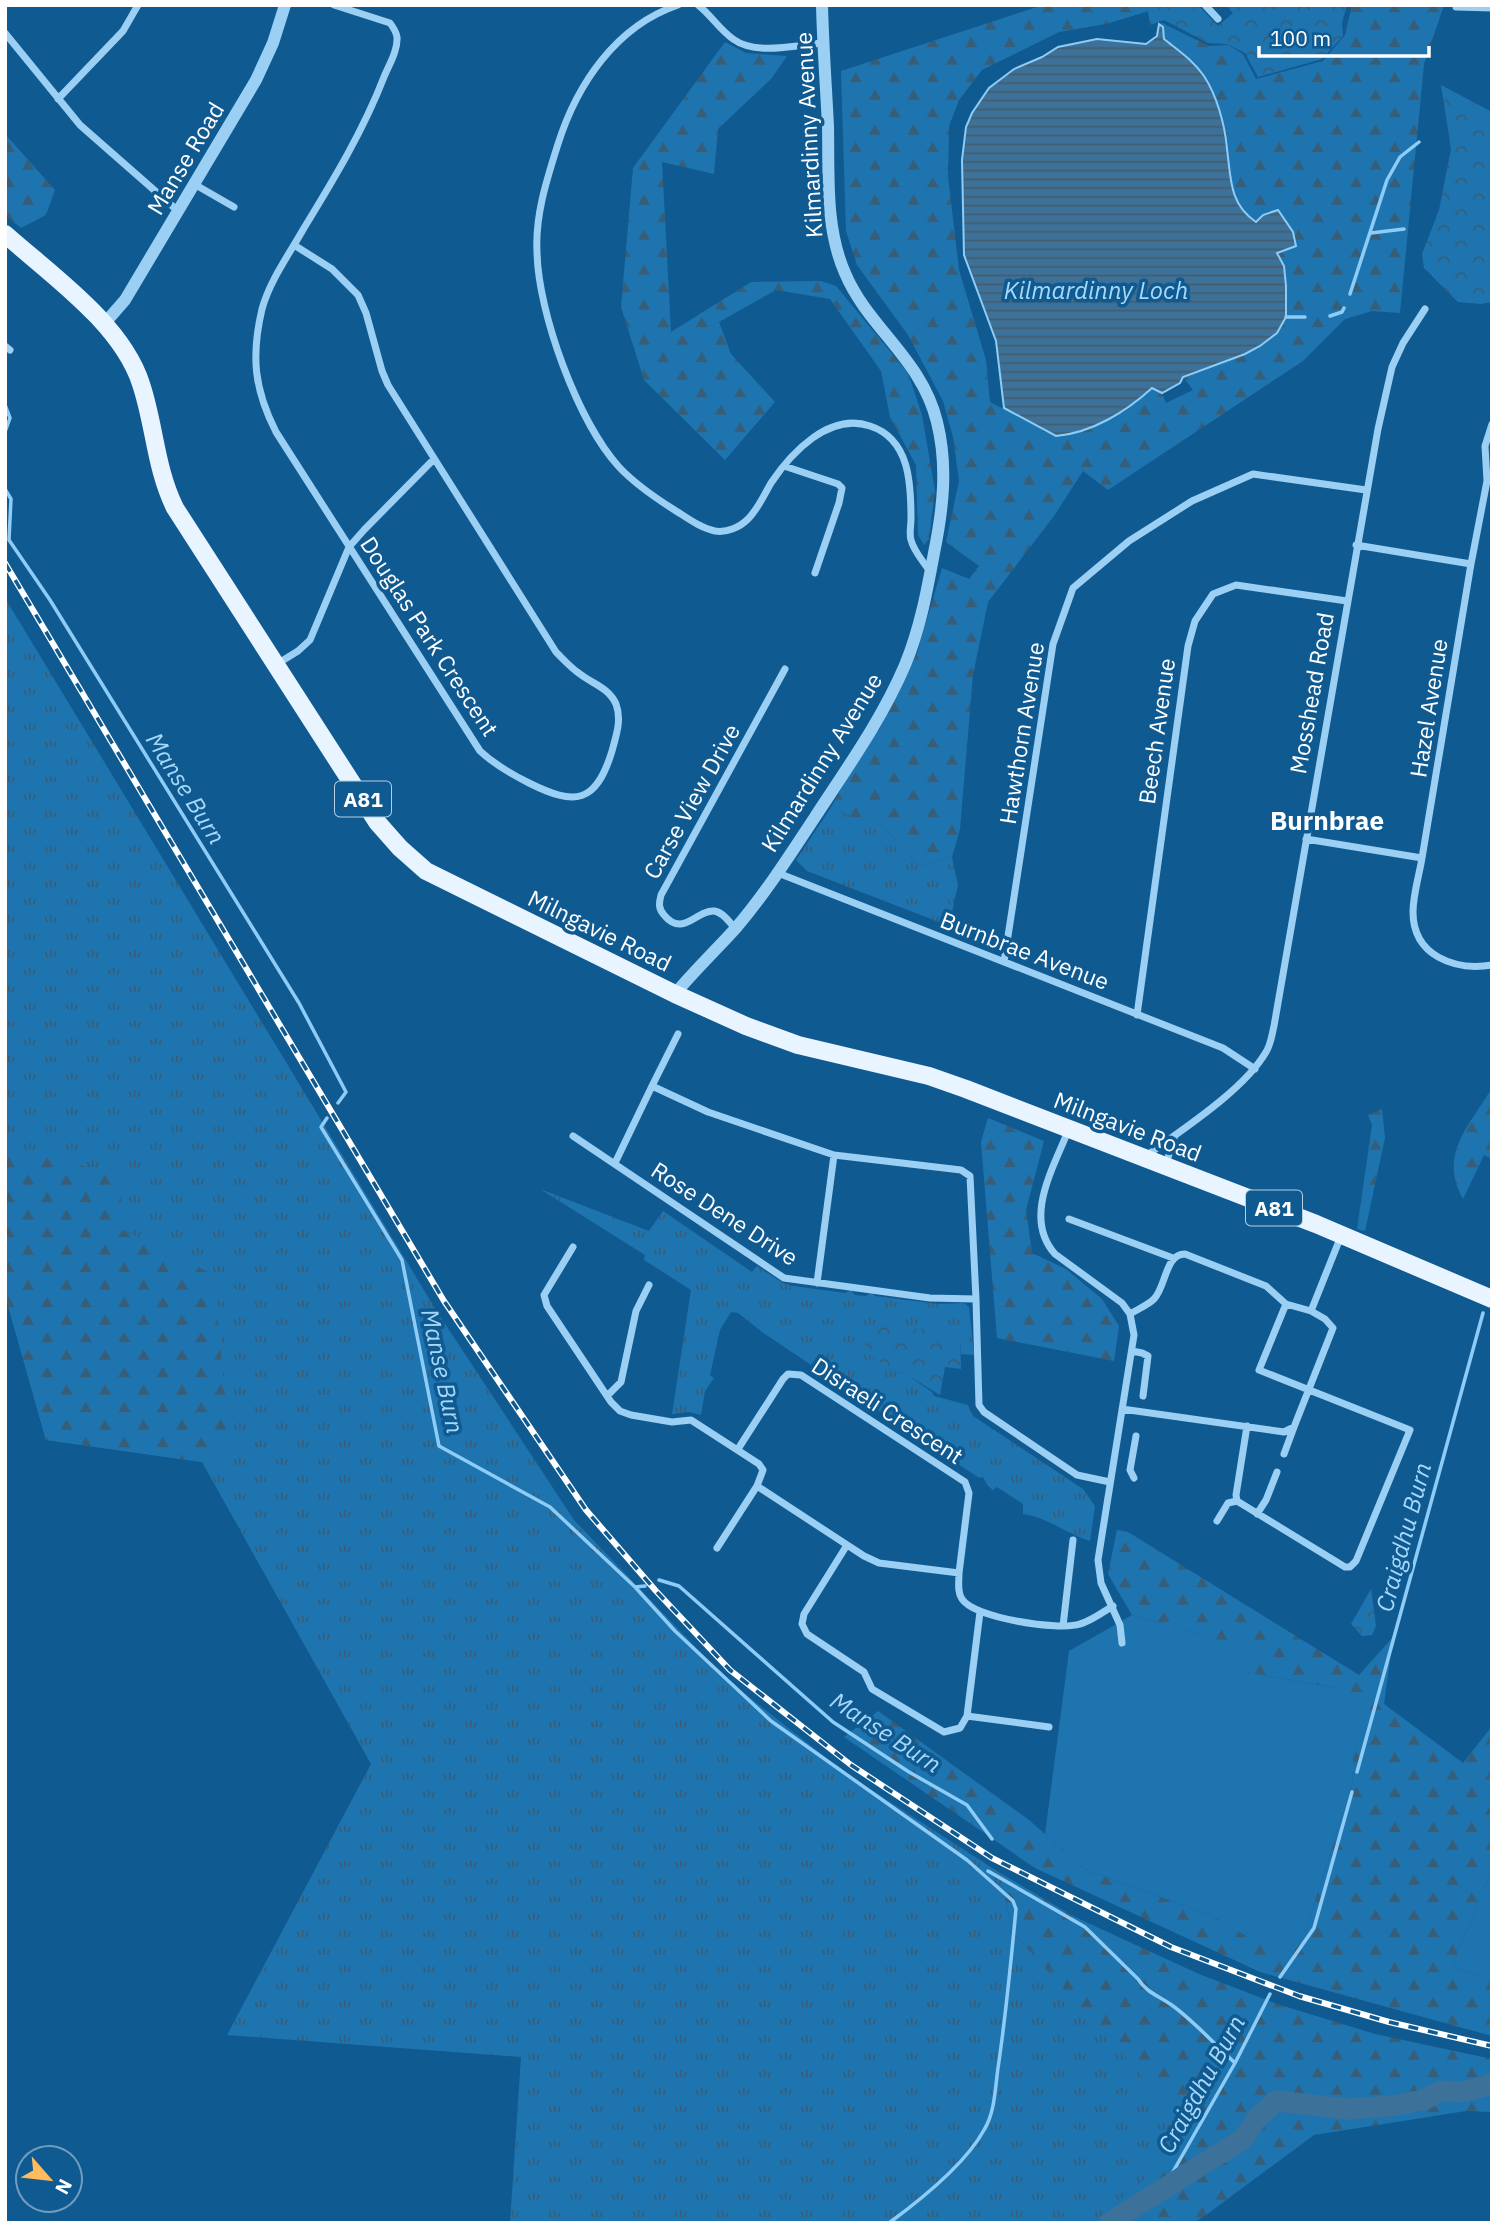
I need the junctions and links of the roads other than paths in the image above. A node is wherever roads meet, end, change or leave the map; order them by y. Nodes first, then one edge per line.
1 (138, 5) edge
2 (285, 5) edge
3 (334, 5) edge
4 (678, 5) edge
5 (698, 5) edge
6 (822, 5) edge
7 (1205, 5) edge
8 (1456, 7) edge
9 (1492, 8) edge
10 (1218, 19) dead end
11 (5, 33) edge
12 (823, 43) junction
13 (58, 99) junction
14 (194, 184) junction
15 (234, 207) dead end
16 (178, 211) junction
17 (5, 234) edge
18 (294, 245) junction
19 (1425, 309) dead end
20 (104, 324) junction
21 (1492, 424) edge
22 (434, 459) junction
23 (784, 466) junction
24 (1366, 490) junction
25 (936, 544) junction
26 (1356, 545) junction
27 (349, 547) junction
28 (916, 551) junction
29 (1471, 564) junction
30 (930, 572) junction
31 (814, 573) dead end
32 (1347, 601) junction
33 (277, 664) junction
34 (785, 669) dead end
35 (1306, 839) junction
36 (1422, 858) junction
37 (778, 873) junction
38 (736, 928) junction
39 (1004, 962) junction
40 (1492, 965) edge
41 (675, 994) junction
42 (1137, 1015) junction
43 (678, 1034) dead end
44 (1255, 1069) junction
45 (652, 1086) junction
46 (1069, 1129) junction
47 (1175, 1134) junction
48 (573, 1136) dead end
49 (834, 1155) junction
50 (1143, 1158) junction
51 (615, 1163) junction
52 (1166, 1166) junction
53 (1069, 1219) dead end
54 (1342, 1235) junction
55 (573, 1247) dead end
56 (1173, 1258) junction
57 (817, 1283) junction
58 (649, 1284) dead end
59 (1487, 1296) edge
60 (976, 1298) junction
61 (1286, 1304) junction
62 (1311, 1311) junction
63 (1130, 1314) junction
64 (1132, 1351) junction
65 (1309, 1390) junction
66 (607, 1396) junction
67 (1143, 1396) dead end
68 (1122, 1409) junction
69 (1247, 1426) junction
70 (1294, 1427) junction
71 (1136, 1436) dead end
72 (738, 1449) junction
73 (1284, 1454) dead end
74 (1112, 1467) junction
75 (1277, 1472) dead end
76 (1110, 1482) junction
77 (757, 1486) junction
78 (1237, 1501) junction
79 (1257, 1514) junction
80 (1217, 1521) dead end
81 (1073, 1540) dead end
82 (847, 1545) junction
83 (717, 1548) dead end
84 (959, 1573) junction
85 (1114, 1606) junction
86 (980, 1612) junction
87 (1063, 1626) junction
88 (1122, 1643) dead end
89 (967, 1716) junction
90 (1049, 1727) dead end

1 - 13 street
2 - 14 street, Manse Road
3 - 18 street, Douglas Park Crescent
4 - 23 street
5 - 12 street
6 - 12 street, Kilmardinny Avenue
7 - 10 street
8 - 9 street
11 - 13 street
12 - 25 street, Kilmardinny Avenue
13 - 16 street
14 - 15 street
14 - 16 street, Manse Road
16 - 20 street, Manse Road
17 - 20 main road, Milngavie Road / A81
18 - 22 street, Douglas Park Crescent
18 - 27 street, Douglas Park Crescent
19 - 24 street, Mosshead Road
20 - 33 main road, Milngavie Road / A81
21 - 29 street, Hazel Avenue
22 - 27 street
22 - 27 street, Douglas Park Crescent
23 - 28 street
23 - 31 street
24 - 26 street, Mosshead Road
24 - 39 street, Hawthorn Avenue
25 - 28 street
25 - 30 street, Kilmardinny Avenue
26 - 29 street
26 - 32 street, Mosshead Road
27 - 33 street
28 - 30 street
29 - 36 street, Hazel Avenue
30 - 37 street, Kilmardinny Avenue
32 - 35 street, Mosshead Road
32 - 42 street, Beech Avenue
33 - 41 main road, Milngavie Road / A81
34 - 38 street, Carse View Drive
35 - 36 street
35 - 44 street, Mosshead Road
36 - 40 street, Hazel Avenue
37 - 38 street, Kilmardinny Avenue
37 - 39 street, Burnbrae Avenue
38 - 41 street, Kilmardinny Avenue
39 - 42 street, Burnbrae Avenue
41 - 46 main road, Milngavie Road / A81
42 - 44 street, Burnbrae Avenue
43 - 45 street
44 - 47 street, Mosshead Road
45 - 49 street
45 - 51 street
46 - 50 main road, Milngavie Road / A81
46 - 63 street
47 - 50 street, Mosshead Road
47 - 52 street
48 - 51 street, Rose Dene Drive
49 - 57 street
49 - 60 street
50 - 52 main road, Milngavie Road / A81
51 - 57 street, Rose Dene Drive
52 - 54 main road, Milngavie Road / A81
53 - 56 street
54 - 59 main road, Milngavie Road / A81
54 - 62 street
55 - 66 street
56 - 61 street
56 - 63 street
57 - 60 street, Rose Dene Drive
58 - 66 street
60 - 76 street
61 - 62 street
61 - 65 street
62 - 65 street
63 - 64 street
64 - 67 street
64 - 68 street
65 - 70 street
65 - 79 street
66 - 72 street
68 - 69 street
68 - 74 street
69 - 70 street
69 - 78 street
70 - 73 street
71 - 74 street
72 - 77 street
72 - 84 street, Disraeli Crescent
74 - 76 street
75 - 79 street
76 - 85 street
77 - 82 street
77 - 83 street
78 - 79 street
78 - 80 street
81 - 87 street
82 - 84 street
82 - 89 street
84 - 86 street
85 - 87 street
85 - 88 street
86 - 87 street
86 - 89 street
89 - 90 street

